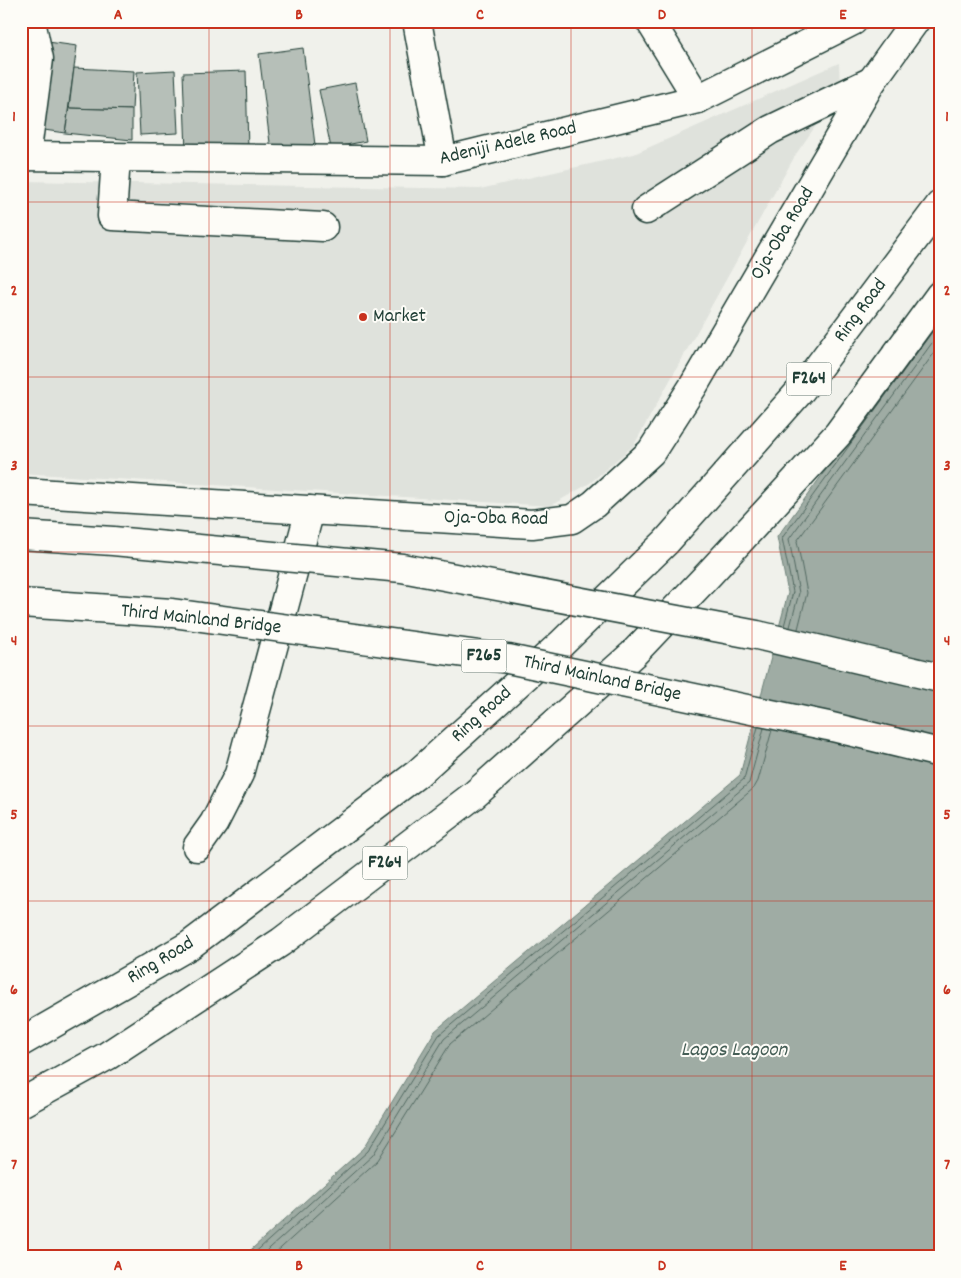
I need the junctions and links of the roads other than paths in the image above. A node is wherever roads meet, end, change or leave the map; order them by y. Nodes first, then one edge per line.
1 (32, 21) edge
2 (417, 21) edge
3 (650, 21) edge
4 (852, 21) edge
5 (915, 21) edge
6 (872, 81) junction
7 (698, 99) junction
8 (24, 156) edge
9 (116, 158) junction
10 (443, 161) junction
11 (940, 205) edge
12 (646, 210) dead end
13 (323, 227) dead end
14 (940, 295) edge
15 (21, 492) edge
16 (310, 510) junction
17 (21, 535) edge
18 (21, 604) edge
19 (940, 678) edge
20 (940, 753) edge
21 (197, 847) dead end
22 (21, 1042) edge
23 (21, 1103) edge

1 - 8 main road
2 - 10 main road
3 - 7 main road
4 - 7 main road, Adeniji Adele Road
5 - 6 main road, Oja-Oba Road
6 - 12 main road
6 - 16 main road, Oja-Oba Road
7 - 10 main road, Adeniji Adele Road
8 - 9 main road, Adeniji Adele Road
9 - 10 main road, Adeniji Adele Road
9 - 13 main road
11 - 22 main road, Ring Road / F264
14 - 23 main road, F264
15 - 16 main road, Oja-Oba Road
16 - 21 main road
17 - 19 main road, bridge
18 - 20 main road, Third Mainland Bridge / F265, bridge

